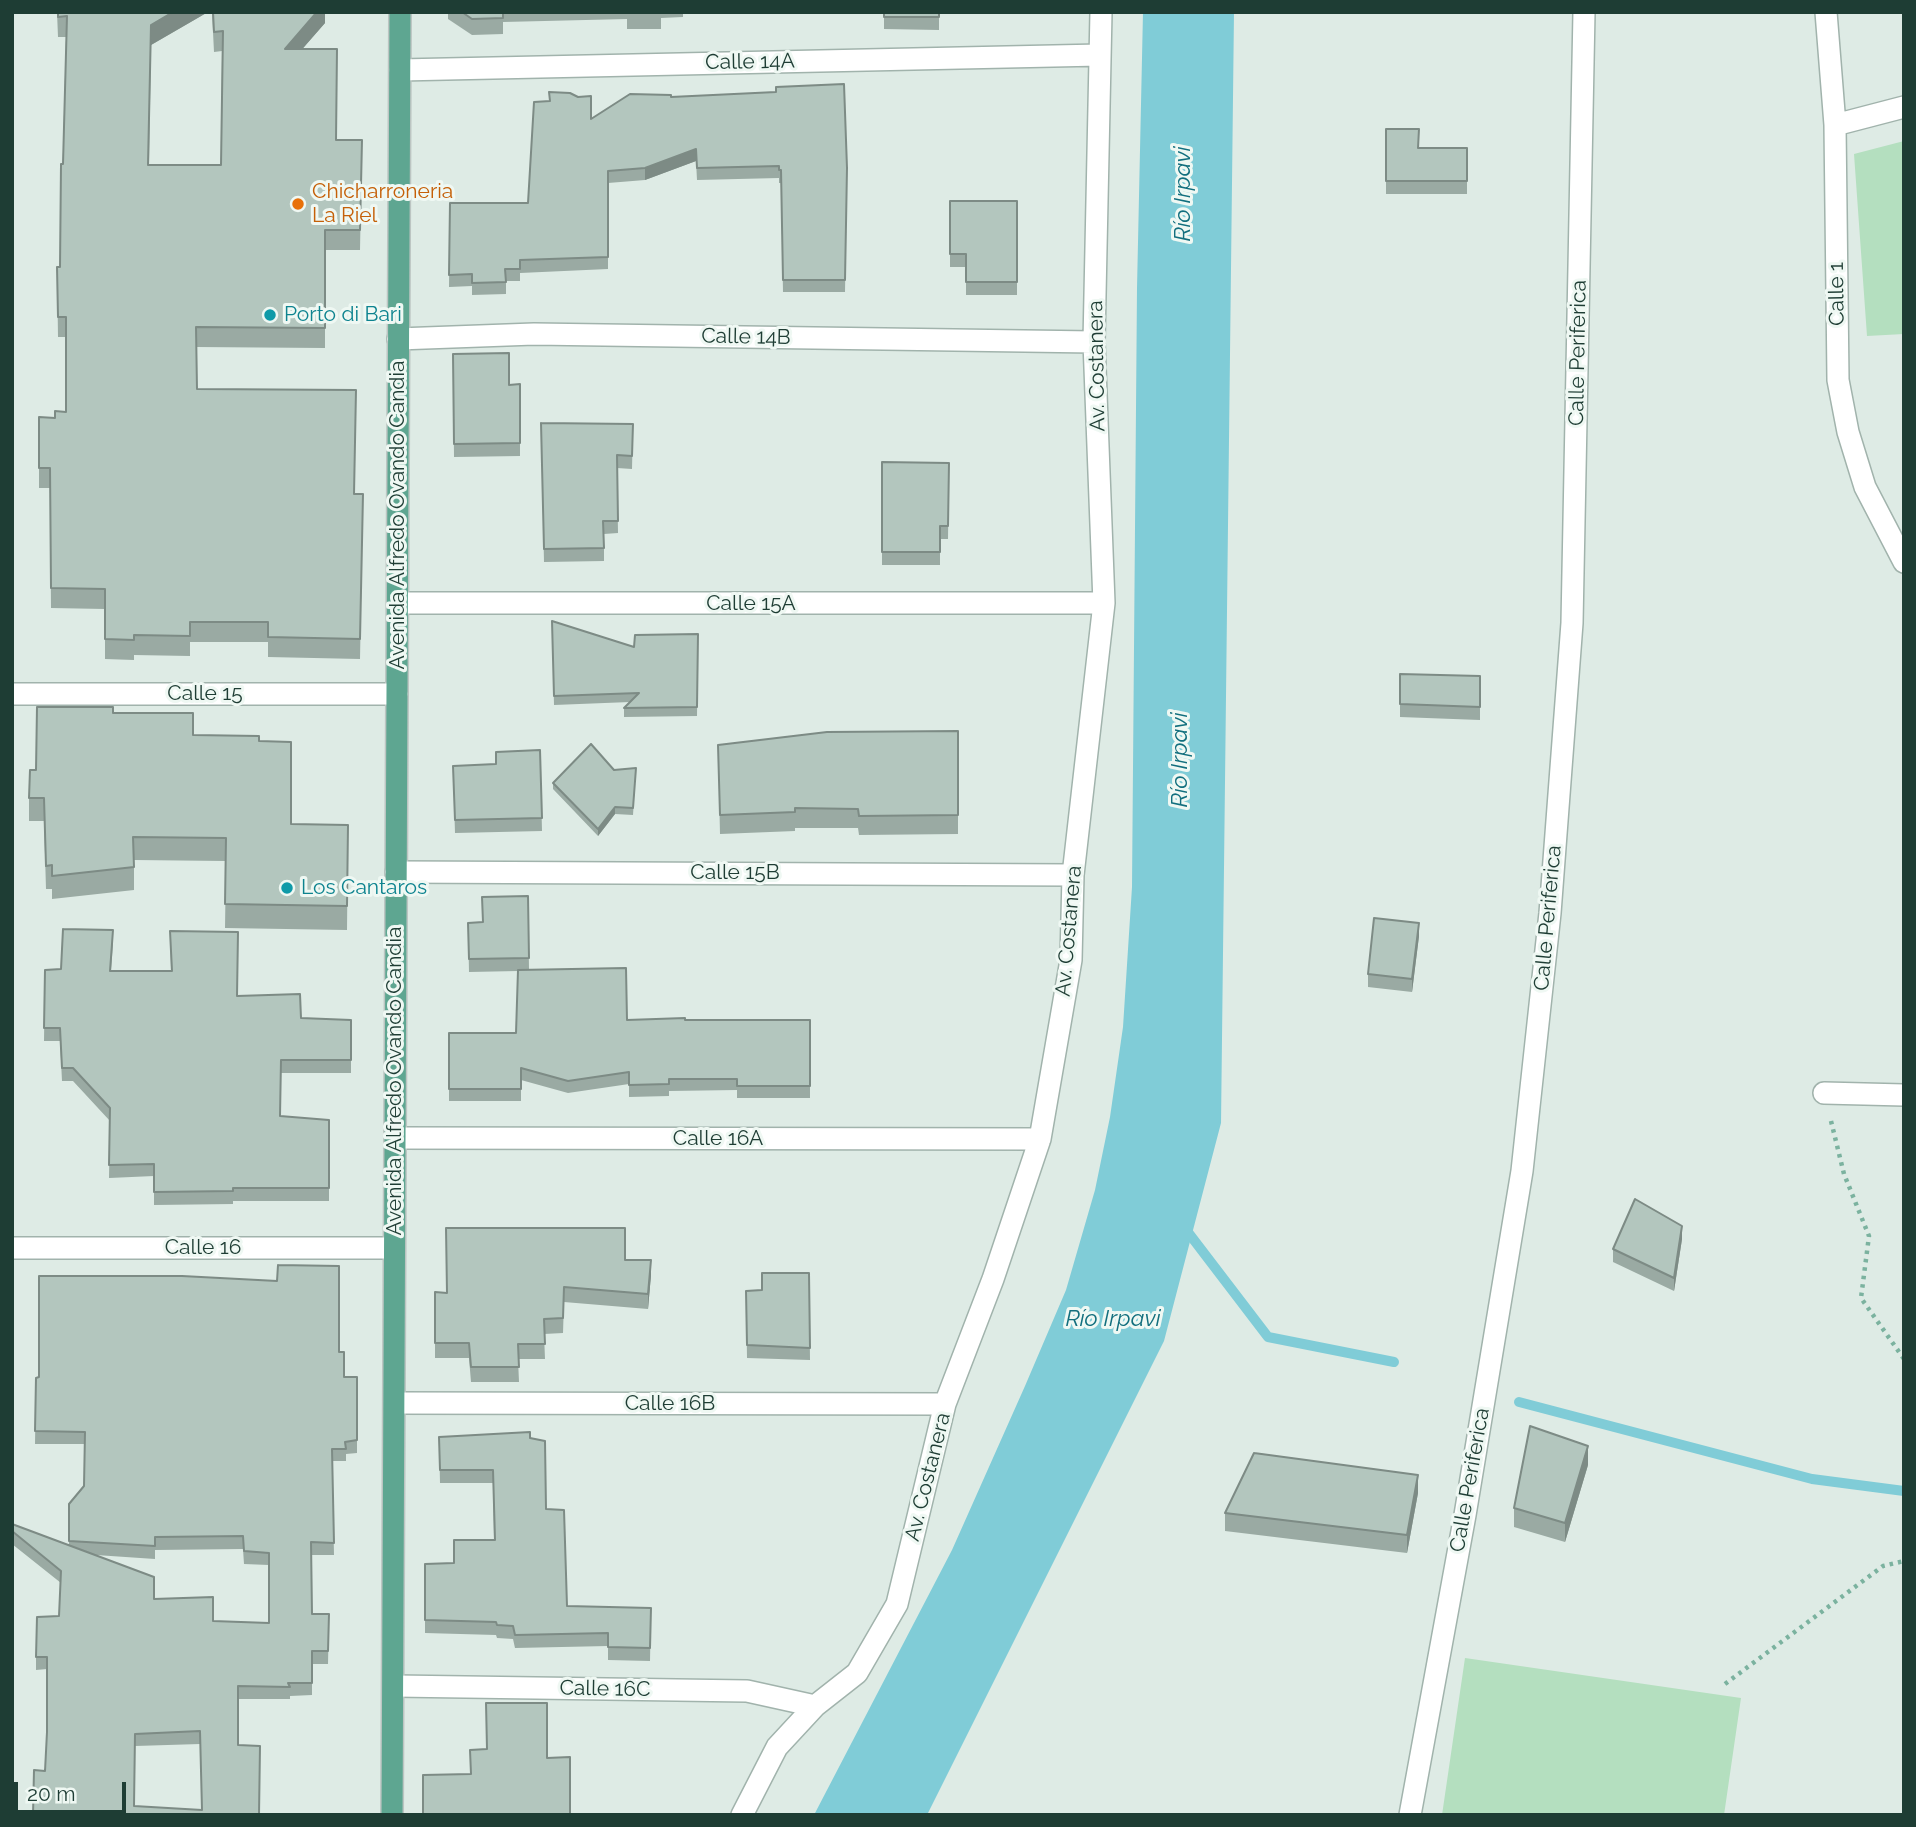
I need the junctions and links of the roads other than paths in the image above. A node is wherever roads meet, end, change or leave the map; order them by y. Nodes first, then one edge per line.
1 (400, 12) edge
2 (1101, 12) edge
3 (1584, 12) edge
4 (1826, 12) edge
5 (1100, 55) junction
6 (400, 70) junction
7 (1904, 107) edge
8 (1835, 125) junction
9 (398, 339) junction
10 (1094, 342) junction
11 (1904, 562) edge
12 (1104, 603) junction
13 (398, 604) junction
14 (12, 694) edge
15 (397, 694) junction
16 (396, 872) junction
17 (1073, 874) junction
18 (1824, 1093) road end
19 (1904, 1095) edge
20 (395, 1138) junction
21 (1040, 1139) junction
22 (12, 1248) edge
23 (394, 1248) junction
24 (395, 1403) junction
25 (945, 1404) junction
26 (394, 1686) junction
27 (815, 1706) junction
28 (392, 1815) edge
29 (742, 1815) edge
30 (1410, 1815) edge

1 - 6 main road, Avenida Alfredo Ovando Candia
2 - 5 street, Av. Costanera
3 - 30 street, Calle Periferica
4 - 8 street, Calle 1
5 - 6 street, Calle 14A
5 - 10 street, Av. Costanera
6 - 9 main road, Avenida Alfredo Ovando Candia
7 - 8 street
8 - 11 street, Calle 1
9 - 10 street, Calle 14B
9 - 13 main road, Avenida Alfredo Ovando Candia
10 - 12 street, Av. Costanera
12 - 13 street, Calle 15A
12 - 17 street, Av. Costanera
13 - 15 main road, Avenida Alfredo Ovando Candia
14 - 15 street, Calle 15
15 - 16 main road, Avenida Alfredo Ovando Candia
16 - 17 street, Calle 15B
16 - 20 main road, Avenida Alfredo Ovando Candia
17 - 21 street, Av. Costanera
18 - 19 street
20 - 21 street, Calle 16A
20 - 23 main road, Avenida Alfredo Ovando Candia
21 - 25 street, Av. Costanera
22 - 23 street, Calle 16
23 - 24 main road, Avenida Alfredo Ovando Candia
24 - 25 street, Calle 16B
24 - 26 main road, Avenida Alfredo Ovando Candia
25 - 27 street, Av. Costanera
26 - 27 street, Calle 16C
26 - 28 main road, Avenida Alfredo Ovando Candia
27 - 29 street, Av. Costanera

